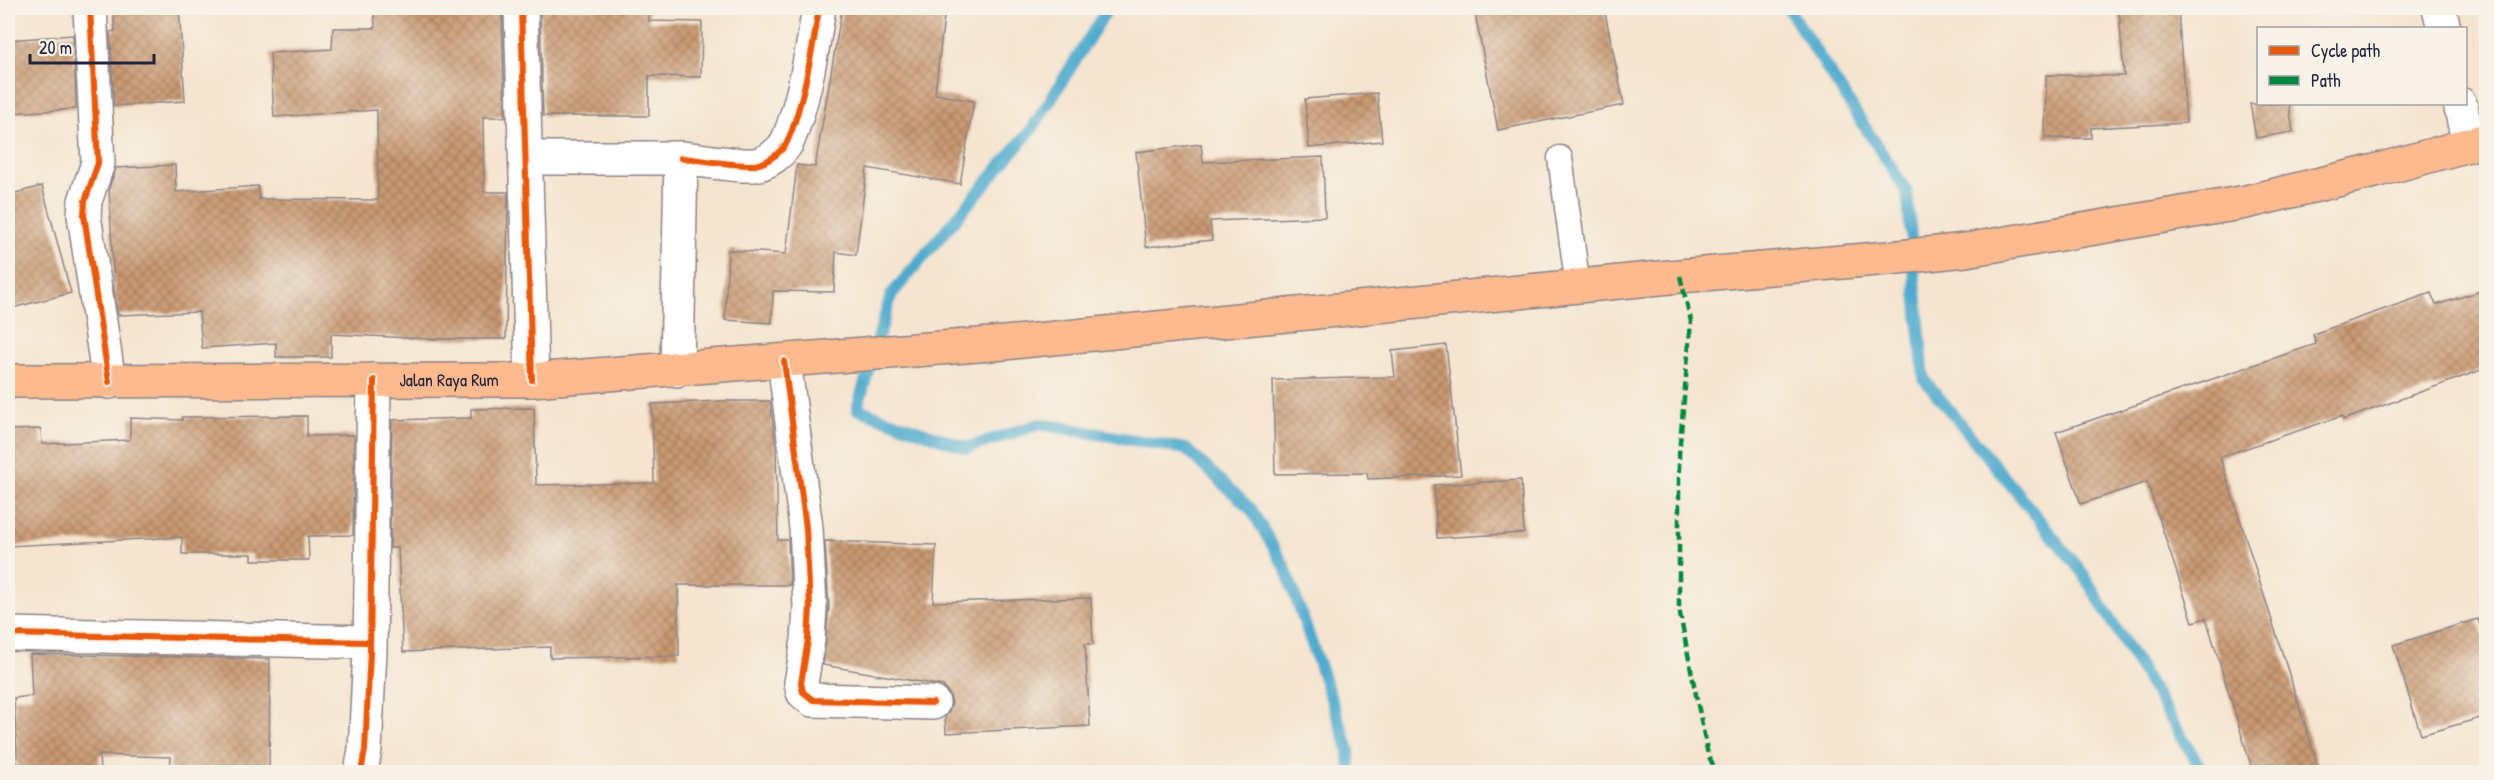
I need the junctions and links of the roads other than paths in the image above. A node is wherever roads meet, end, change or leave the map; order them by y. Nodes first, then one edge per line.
1 (90, 8) edge
2 (521, 8) edge
3 (819, 8) edge
4 (2439, 8) edge
5 (2444, 27) edge
6 (2460, 105) edge
7 (2478, 142) edge
8 (526, 158) junction
9 (681, 158) junction
10 (1560, 158) dead end
11 (1578, 286) junction
12 (784, 361) junction
13 (677, 370) junction
14 (374, 380) junction
15 (532, 380) junction
16 (8, 381) edge
17 (109, 382) junction
18 (8, 634) edge
19 (369, 642) junction
20 (933, 703) dead end
21 (361, 772) edge

1 - 17 street
2 - 8 street
3 - 9 street
4 - 5 street
6 - 7 street
7 - 11 highway, Jalan Raya Rum
8 - 9 street
8 - 15 street
9 - 13 street
10 - 11 lane
11 - 12 highway, Jalan Raya Rum
12 - 13 highway, Jalan Raya Rum
12 - 20 street
13 - 15 highway, Jalan Raya Rum
14 - 15 highway, Jalan Raya Rum
14 - 17 highway, Jalan Raya Rum
14 - 19 street
16 - 17 highway, Jalan Raya Rum
18 - 19 street
19 - 21 street

